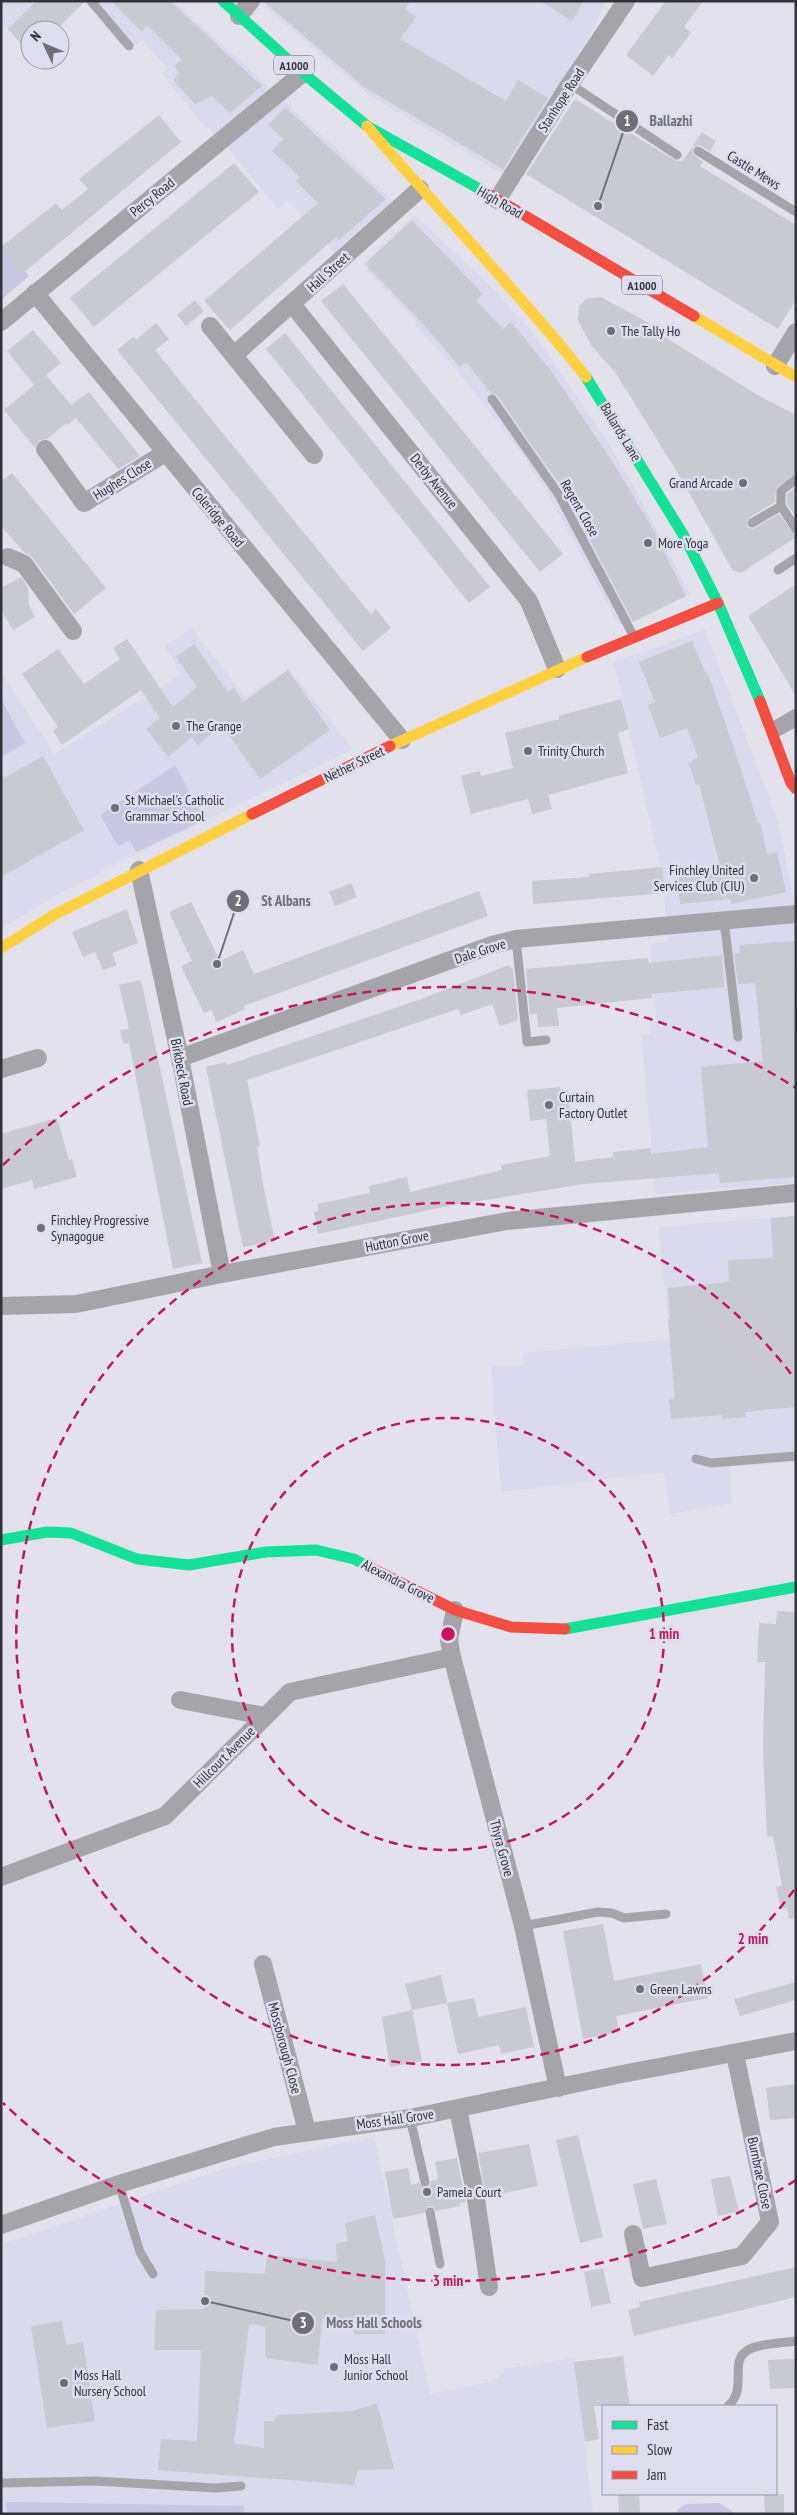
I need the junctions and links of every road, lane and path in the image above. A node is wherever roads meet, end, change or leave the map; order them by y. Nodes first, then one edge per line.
1 (90, 1) edge
2 (223, 1) edge
3 (251, 1) edge
4 (626, 1) edge
5 (239, 16) junction
6 (129, 46) dead end
7 (303, 73) junction
8 (570, 84) junction
9 (368, 126) junction
10 (698, 151) dead end
11 (677, 155) dead end
12 (420, 189) junction
13 (492, 198) junction
14 (472, 201) dead end
15 (796, 212) edge
16 (462, 215) dead end
17 (466, 236) junction
18 (35, 294) junction
19 (292, 304) junction
20 (1, 322) edge
21 (210, 326) dead end
22 (796, 332) edge
23 (234, 355) junction
24 (775, 366) junction
25 (796, 378) edge
26 (492, 399) dead end
27 (45, 449) dead end
28 (165, 453) junction
29 (314, 455) dead end
30 (796, 478) edge
31 (781, 506) junction
32 (752, 523) dead end
33 (796, 528) edge
34 (4, 555) edge
35 (796, 558) edge
36 (778, 570) dead end
37 (718, 603) junction
38 (73, 631) dead end
39 (634, 636) junction
40 (557, 669) junction
41 (796, 713) edge
42 (796, 722) edge
43 (774, 731) junction
44 (402, 740) junction
45 (791, 756) dead end
46 (796, 788) edge
47 (139, 870) junction
48 (796, 914) edge
49 (724, 920) junction
50 (516, 939) junction
51 (1, 948) edge
52 (738, 1037) dead end
53 (546, 1040) dead end
54 (38, 1058) dead end
55 (180, 1058) junction
56 (1, 1069) edge
57 (796, 1193) edge
58 (222, 1274) junction
59 (1, 1306) edge
60 (796, 1456) edge
61 (696, 1458) dead end
62 (1, 1540) edge
63 (796, 1587) edge
64 (455, 1610) junction
65 (452, 1657) junction
66 (180, 1700) dead end
67 (266, 1716) junction
68 (1, 1877) edge
69 (666, 1914) dead end
70 (523, 1926) junction
71 (263, 1964) dead end
72 (796, 2041) edge
73 (735, 2054) junction
74 (558, 2088) junction
75 (458, 2109) junction
76 (410, 2118) junction
77 (307, 2131) junction
78 (425, 2182) dead end
79 (119, 2184) junction
80 (430, 2212) dead end
81 (1, 2225) edge
82 (633, 2234) dead end
83 (440, 2264) dead end
84 (153, 2274) dead end
85 (490, 2287) dead end
86 (796, 2341) edge
87 (729, 2405) edge
88 (1, 2483) edge
89 (242, 2486) dead end

1 - 6 lane
2 - 5 street, High Road / A1000
3 - 5 street
4 - 8 street, Stanhope Road
5 - 7 street, High Road / A1000
7 - 9 street, High Road / A1000
7 - 18 street, Percy Road
8 - 11 lane
8 - 13 street, Stanhope Road
9 - 12 street, Ballards Lane / A1000
9 - 13 street, High Road / A1000
10 - 15 lane, Castle Mews
12 - 17 street, Ballards Lane / A1000
12 - 19 street, Hall Street
13 - 14 street
13 - 24 street, High Road / A1000
16 - 17 street
17 - 37 street, Ballards Lane / A1000
18 - 20 street, Percy Road
18 - 28 street, Coleridge Road
19 - 23 street, Hall Street
19 - 40 street, Derby Avenue
21 - 23 street
22 - 24 street
23 - 29 street
24 - 25 street, High Road / A1000
26 - 39 lane, Regent Close
27 - 28 street, Hughes Close
28 - 44 street, Coleridge Road
30 - 31 lane
31 - 32 lane
31 - 33 lane
34 - 38 street
35 - 36 lane
37 - 39 street, Nether Street
37 - 43 street, Ballards Lane / A1000
39 - 40 street, Nether Street
40 - 44 street, Nether Street
41 - 43 lane
42 - 43 lane
43 - 45 lane
43 - 46 street, Ballards Lane / A1000
44 - 47 street, Nether Street
47 - 51 street, Nether Street
47 - 55 street, Birkbeck Road
48 - 49 street, Dale Grove
49 - 50 street, Dale Grove
49 - 52 lane
50 - 53 lane
50 - 55 street, Dale Grove
54 - 56 street
55 - 58 street, Birkbeck Road
57 - 58 street, Hutton Grove
58 - 59 street, Hutton Grove
60 - 61 lane
62 - 64 street, Alexandra Grove
63 - 64 street, Alexandra Grove
64 - 65 street, Thyra Grove
65 - 67 street, Hillcourt Avenue
65 - 70 street, Thyra Grove
66 - 67 street
67 - 68 street, Hillcourt Avenue
69 - 70 lane
70 - 74 street, Thyra Grove
71 - 77 street, Mossborough Close
72 - 73 street, Moss Hall Grove
73 - 74 street, Moss Hall Grove
73 - 82 street, Burnbrae Close
74 - 75 street, Moss Hall Grove
75 - 76 street, Moss Hall Grove
75 - 85 street
76 - 77 street, Moss Hall Grove
76 - 78 lane
77 - 79 street, Moss Hall Grove
79 - 81 street, Moss Hall Grove
79 - 84 lane
80 - 83 lane
86 - 87 lane
88 - 89 lane

